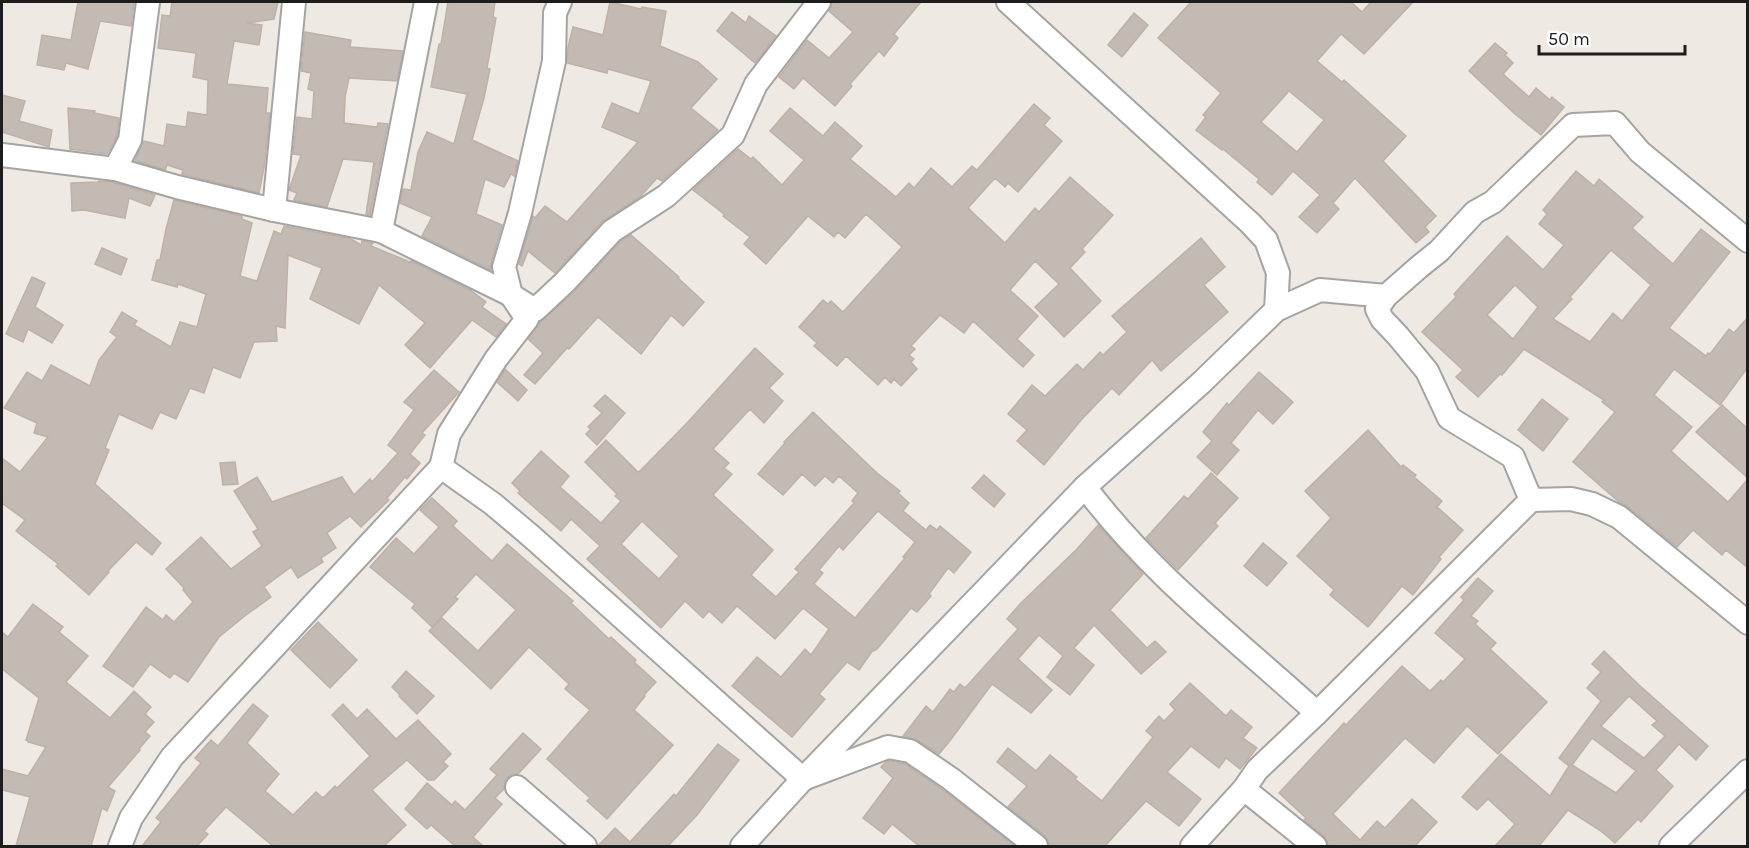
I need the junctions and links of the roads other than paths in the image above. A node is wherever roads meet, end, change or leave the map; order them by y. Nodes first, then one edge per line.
1 (148, 2) edge
2 (294, 2) edge
3 (426, 2) edge
4 (560, 2) edge
5 (819, 2) edge
6 (1008, 2) edge
7 (2, 155) edge
8 (115, 169) junction
9 (274, 210) junction
10 (381, 231) junction
11 (1748, 241) edge
12 (511, 295) junction
13 (1386, 296) junction
14 (1276, 309) junction
15 (441, 466) junction
16 (1085, 488) junction
17 (1532, 500) junction
18 (1748, 623) edge
19 (1317, 713) junction
20 (1748, 771) edge
21 (803, 779) junction
22 (517, 787) dead end
23 (1244, 789) junction
24 (120, 846) edge
25 (585, 846) edge
26 (742, 846) edge
27 (1036, 846) edge
28 (1192, 846) edge
29 (1315, 846) edge
30 (1671, 846) edge

1 - 8 street
2 - 9 street
3 - 10 street
4 - 12 street
5 - 12 street
6 - 14 street
7 - 8 street
8 - 9 street
9 - 10 street
10 - 12 street
11 - 13 street
12 - 15 street
13 - 14 street
13 - 17 street
14 - 16 street
15 - 21 street
15 - 24 street
16 - 19 street
16 - 21 street
17 - 18 street
17 - 19 street
19 - 23 street
20 - 30 street
21 - 26 street
21 - 27 street
22 - 25 street
23 - 28 street
23 - 29 street

